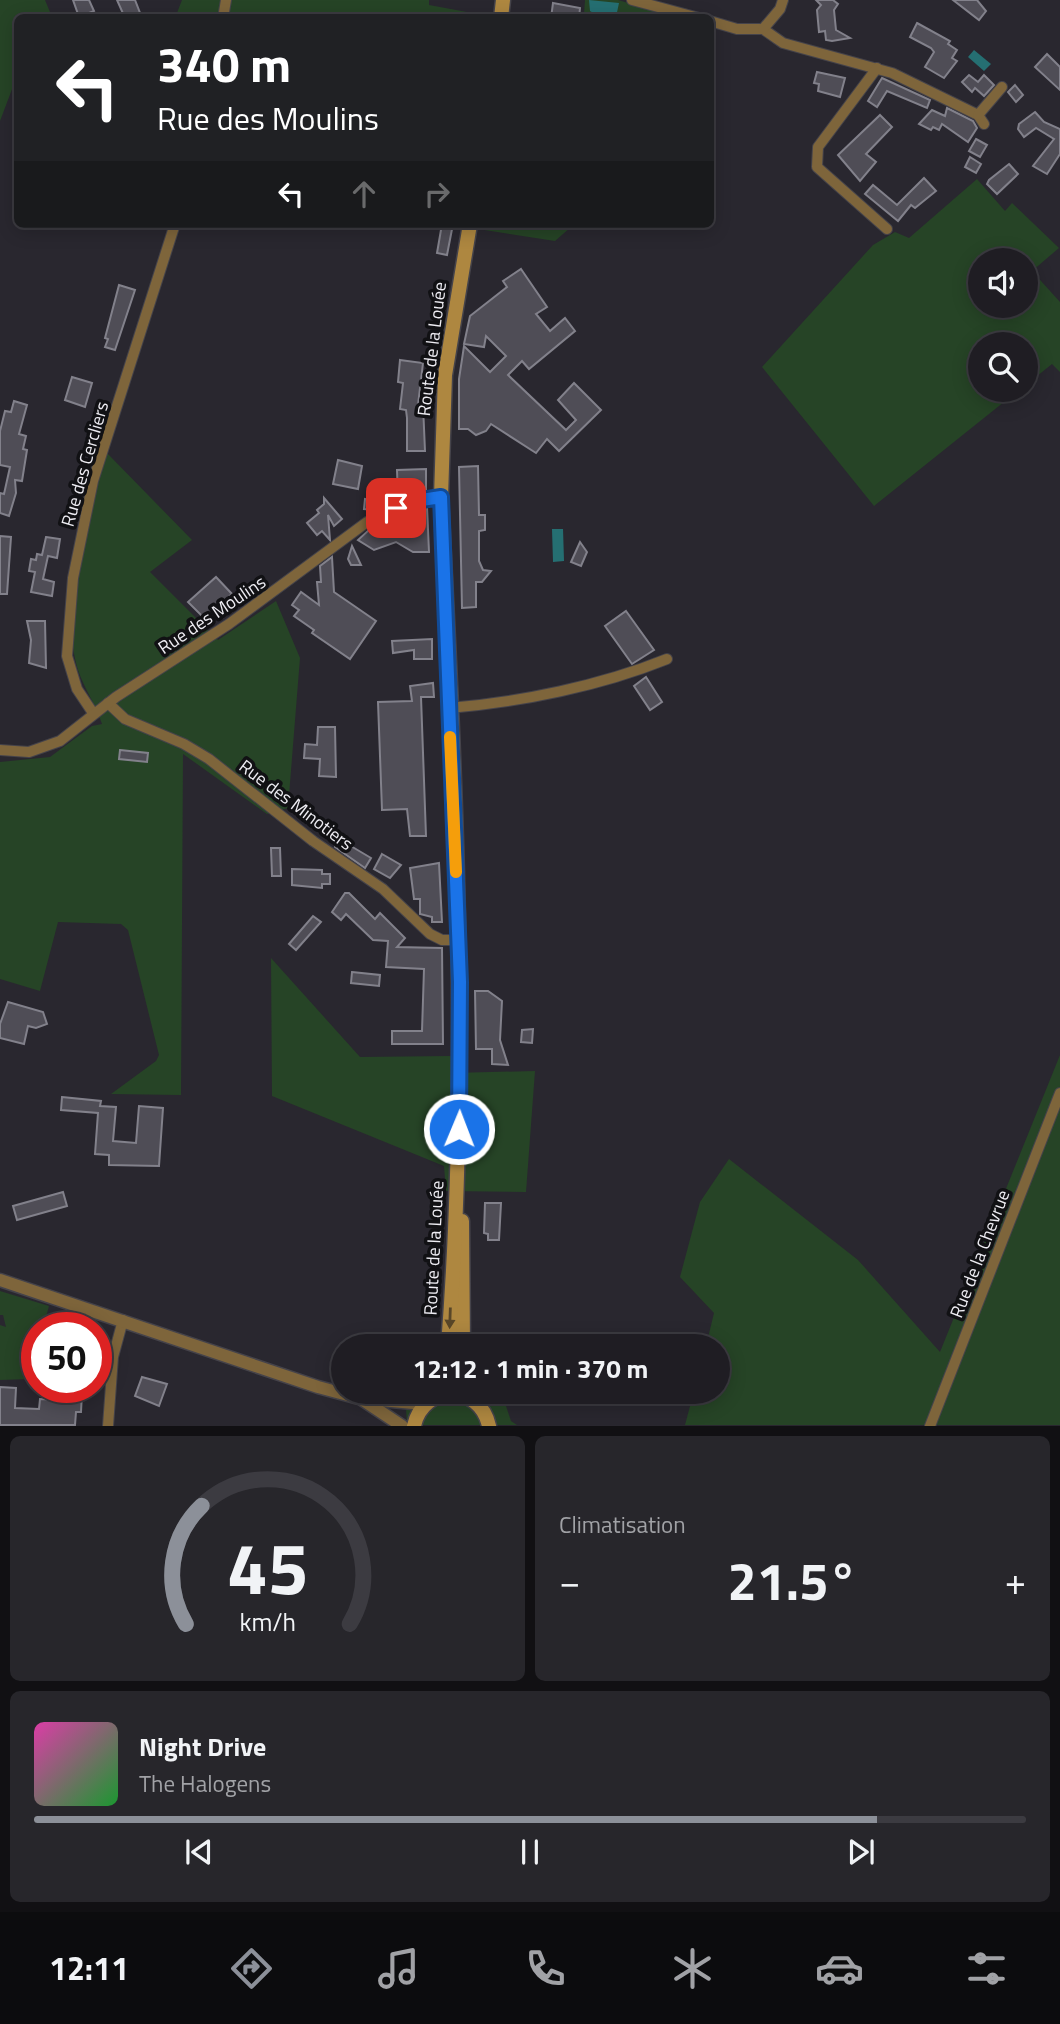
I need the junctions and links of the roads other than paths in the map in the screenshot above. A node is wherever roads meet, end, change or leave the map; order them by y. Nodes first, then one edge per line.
1 (632, 0) edge
2 (783, 0) edge
3 (684, 14) edge
4 (714, 22) edge
5 (762, 29) junction
6 (877, 68) junction
7 (1003, 87) dead end
8 (174, 228) edge
9 (469, 228) edge
10 (887, 229) dead end
11 (441, 497) junction
12 (667, 659) dead end
13 (108, 703) junction
14 (449, 708) junction
15 (93, 713) junction
16 (0, 750) edge
17 (458, 940) junction
18 (1060, 1093) edge
19 (459, 1152) junction
20 (0, 1280) edge
21 (123, 1320) junction
22 (449, 1334) edge
23 (463, 1334) edge
24 (331, 1389) edge
25 (368, 1404) edge
26 (428, 1404) edge
27 (478, 1404) edge
28 (490, 1424) edge
29 (108, 1426) edge
30 (402, 1426) edge
31 (414, 1426) edge
32 (930, 1426) edge

1 - 3 street
2 - 5 street
4 - 5 street
5 - 6 street
6 - 7 street
6 - 10 street
8 - 15 street, Rue des Cercliers
9 - 11 main road, Route de la Louée
11 - 13 street, Rue des Moulins
11 - 14 main road, Route de la Louée
12 - 14 street
13 - 15 street, Rue des Moulins
13 - 17 street, Rue des Minotiers
14 - 17 main road, Route de la Louée
15 - 16 street, Rue des Moulins
17 - 19 main road, Route de la Louée
18 - 32 street, Rue de la Chevrue
19 -> 22 main road, Route de la Louée
19 - 23 main road, Route de la Louée
20 - 21 street
21 - 24 street
21 - 29 street
25 - 30 street
26 - 31 main road
27 - 28 main road

